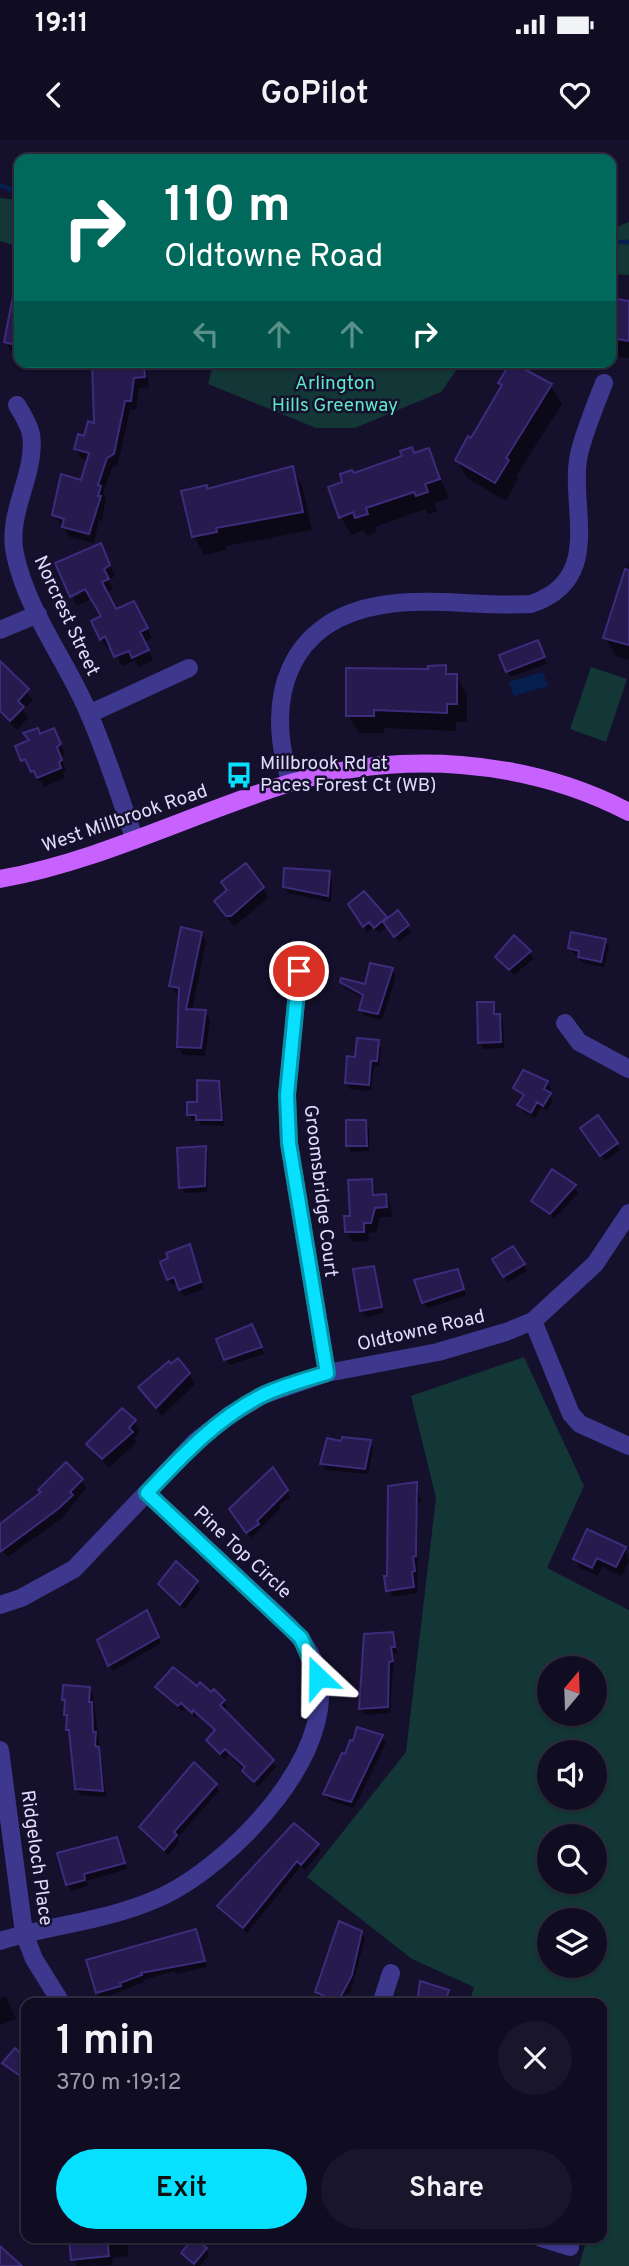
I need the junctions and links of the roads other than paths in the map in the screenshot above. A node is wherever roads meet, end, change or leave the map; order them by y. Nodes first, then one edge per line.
1 (604, 383) dead end
2 (17, 405) dead end
3 (38, 614) junction
4 (0, 630) edge
5 (189, 668) dead end
6 (89, 714) junction
7 (291, 783) junction
8 (629, 812) edge
9 (135, 840) junction
10 (0, 879) edge
11 (299, 971) dead end
12 (565, 1023) dead end
13 (629, 1069) edge
14 (629, 1213) edge
15 (533, 1321) junction
16 (327, 1373) junction
17 (629, 1446) edge
18 (147, 1493) junction
19 (0, 1605) edge
20 (0, 1750) edge
21 (24, 1933) junction
22 (0, 1941) edge
23 (391, 1973) dead end
24 (58, 1998) edge
25 (383, 1998) edge
26 (557, 2243) edge
27 (570, 2247) dead end

1 - 7 street
2 - 3 street, Norcrest Street
3 - 4 street
3 - 6 street, Norcrest Street
5 - 6 street
6 - 9 street, Norcrest Street
7 - 8 main road, West Millbrook Road
7 - 9 main road, West Millbrook Road
9 - 10 main road, West Millbrook Road
11 - 16 street, Groomsbridge Court
12 - 13 street
14 - 15 street, Oldtowne Road
15 - 16 street, Oldtowne Road
15 - 17 street
16 - 18 street, Oldtowne Road
18 - 19 street, Oldtowne Road
18 - 21 street, Pine Top Circle
20 - 21 street, Ridgeloch Place
21 - 22 street, Pine Top Circle
21 - 24 street, Ridgeloch Place
23 - 25 street
26 - 27 street

